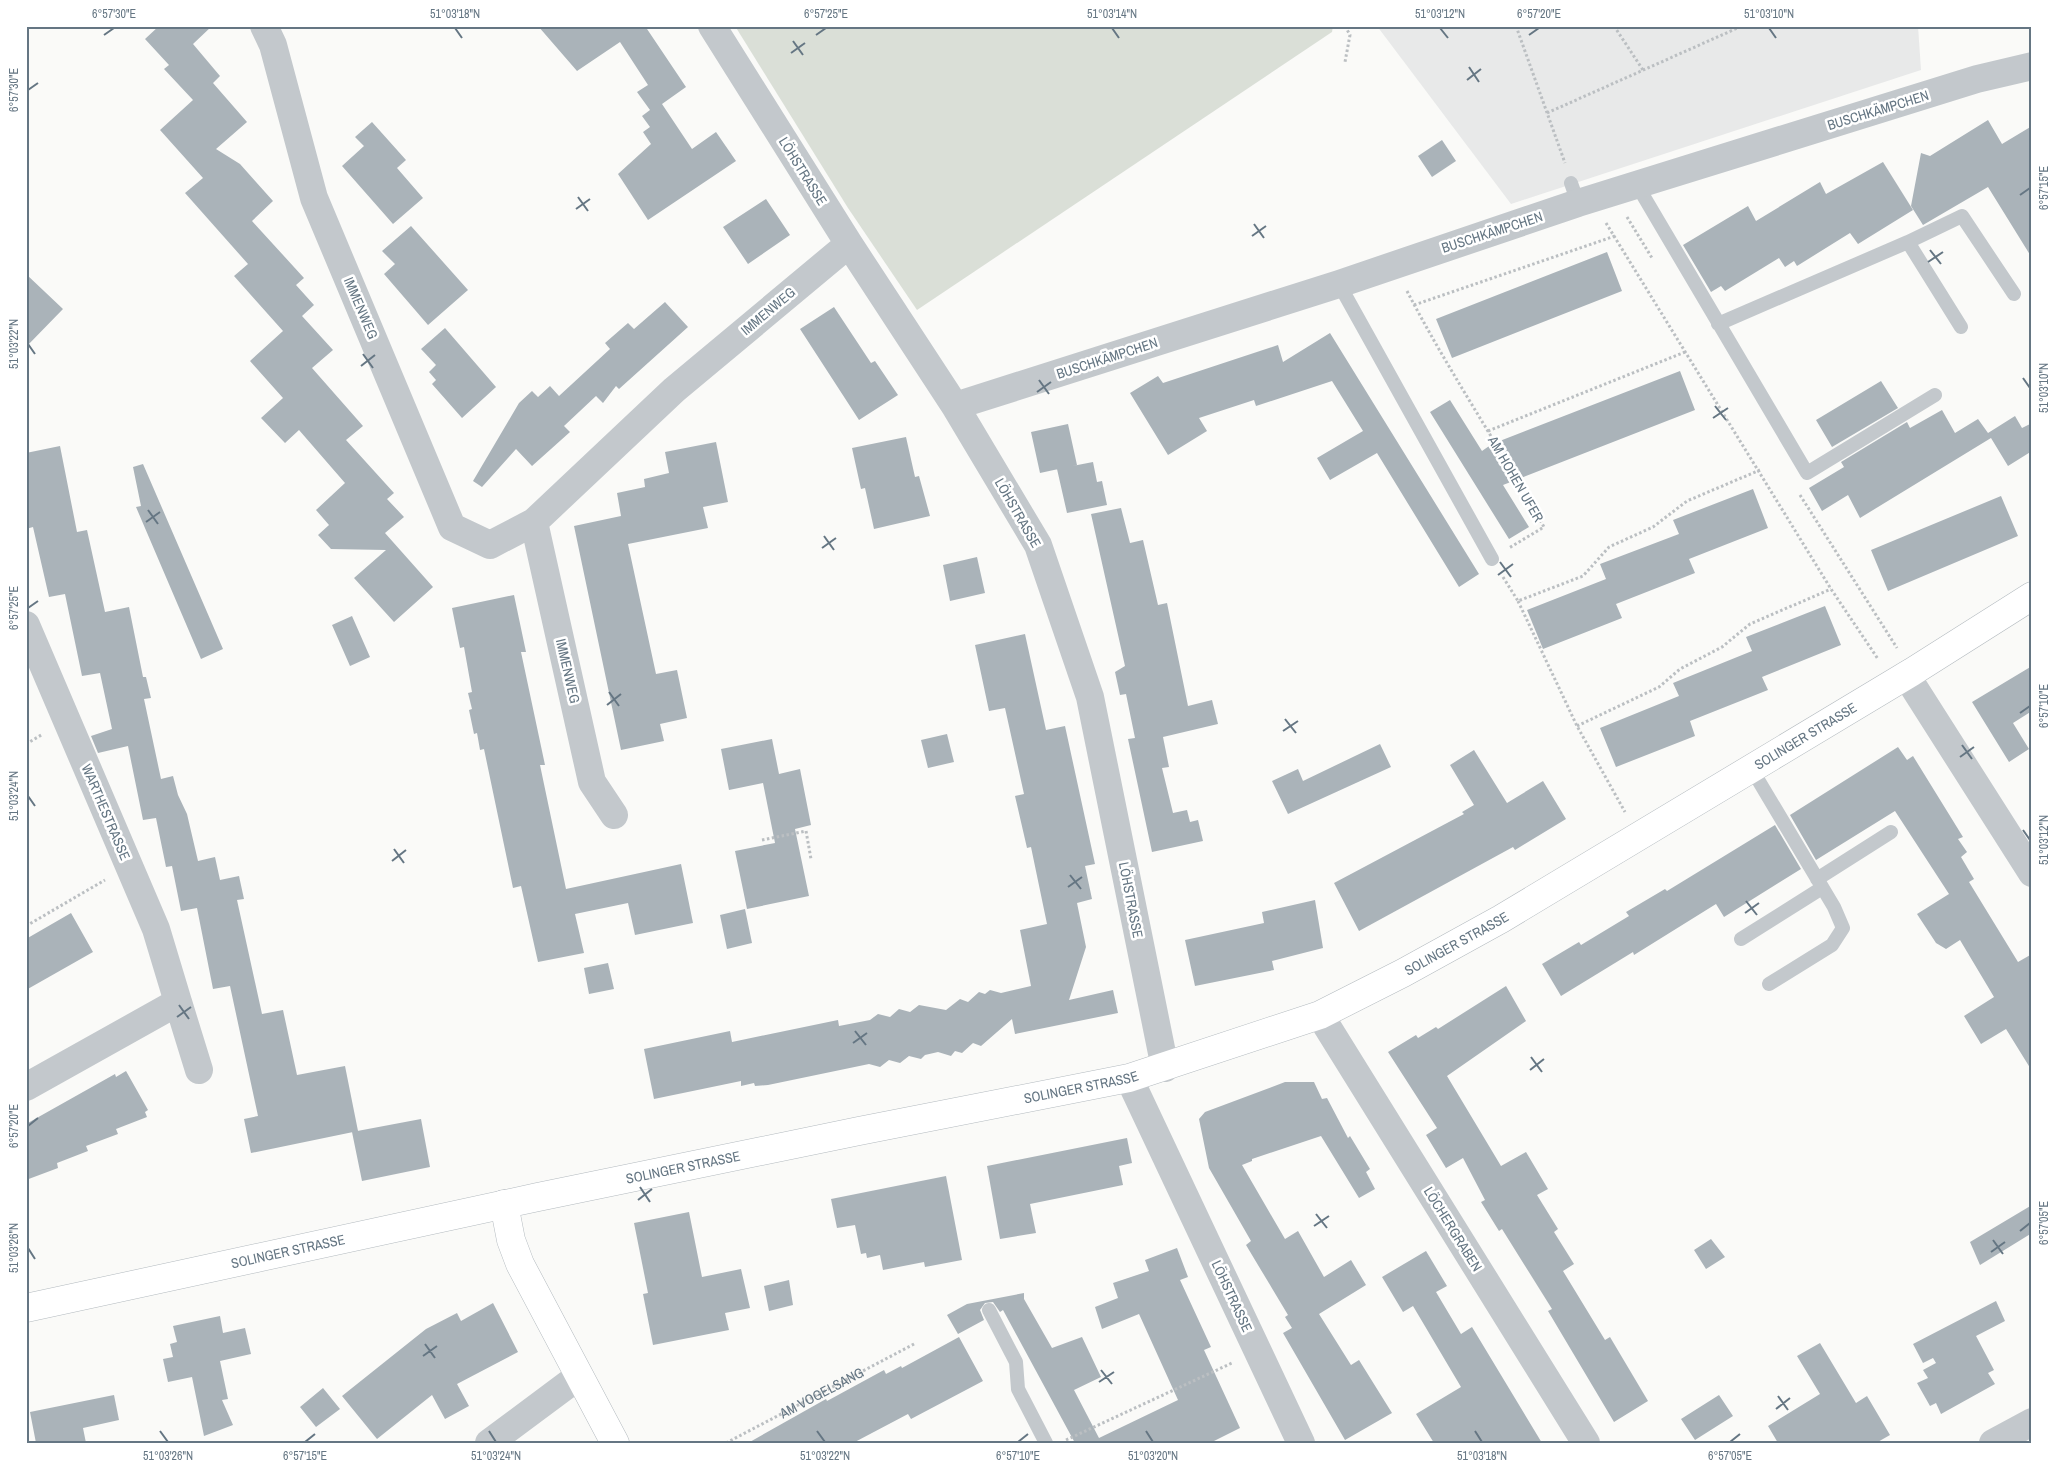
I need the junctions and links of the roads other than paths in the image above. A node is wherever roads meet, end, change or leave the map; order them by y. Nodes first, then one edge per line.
1 (264, 26) edge
2 (712, 26) edge
3 (2032, 66) edge
4 (1637, 186) junction
5 (1908, 242) junction
6 (849, 244) junction
7 (1339, 284) junction
8 (2014, 294) dead end
9 (1718, 324) junction
10 (1961, 327) dead end
11 (1935, 395) dead end
12 (955, 406) junction
13 (534, 522) junction
14 (1492, 559) road end
15 (2032, 596) edge
16 (26, 625) edge
17 (1900, 679) junction
18 (1752, 768) junction
19 (614, 815) dead end
20 (1891, 832) dead end
21 (2032, 873) edge
22 (1819, 884) junction
23 (1740, 939) dead end
24 (1769, 984) dead end
25 (178, 1002) junction
26 (1320, 1015) junction
27 (1165, 1068) junction
28 (199, 1070) dead end
29 (1129, 1078) junction
30 (26, 1087) edge
31 (504, 1204) junction
32 (26, 1308) edge
33 (988, 1310) dead end
34 (579, 1376) junction
35 (2032, 1422) edge
36 (489, 1443) edge
37 (615, 1443) edge
38 (1046, 1443) edge
39 (1301, 1443) edge
40 (1586, 1443) edge
41 (1993, 1443) edge

1 - 13 street, IMMENWEG
2 - 6 street, LÖHSTRASSE
3 - 4 street, BUSCHKÄMPCHEN
4 - 7 street, BUSCHKÄMPCHEN
4 - 9 lane
5 - 8 lane
5 - 9 lane
5 - 10 lane
6 - 12 street, LÖHSTRASSE
6 - 13 street, IMMENWEG
7 - 12 street, BUSCHKÄMPCHEN
7 - 14 lane
9 - 11 lane
12 - 27 street, LÖHSTRASSE
13 - 19 street, IMMENWEG
15 - 17 main road, SOLINGER STRASSE
16 - 25 street, WARTHESTRASSE
17 - 18 main road, SOLINGER STRASSE
17 - 21 street
18 - 22 lane
18 - 26 main road, SOLINGER STRASSE
20 - 22 lane
22 - 23 lane
22 - 24 lane
25 - 28 street, WARTHESTRASSE
25 - 30 street
26 - 27 main road, SOLINGER STRASSE
26 - 40 street, LÖCHERGRABEN
27 - 29 main road, SOLINGER STRASSE
29 - 31 main road, SOLINGER STRASSE
29 - 39 street, LÖHSTRASSE
31 - 32 main road, SOLINGER STRASSE
31 - 34 main road
33 - 38 lane
34 - 36 street
34 - 37 main road
35 - 41 street

